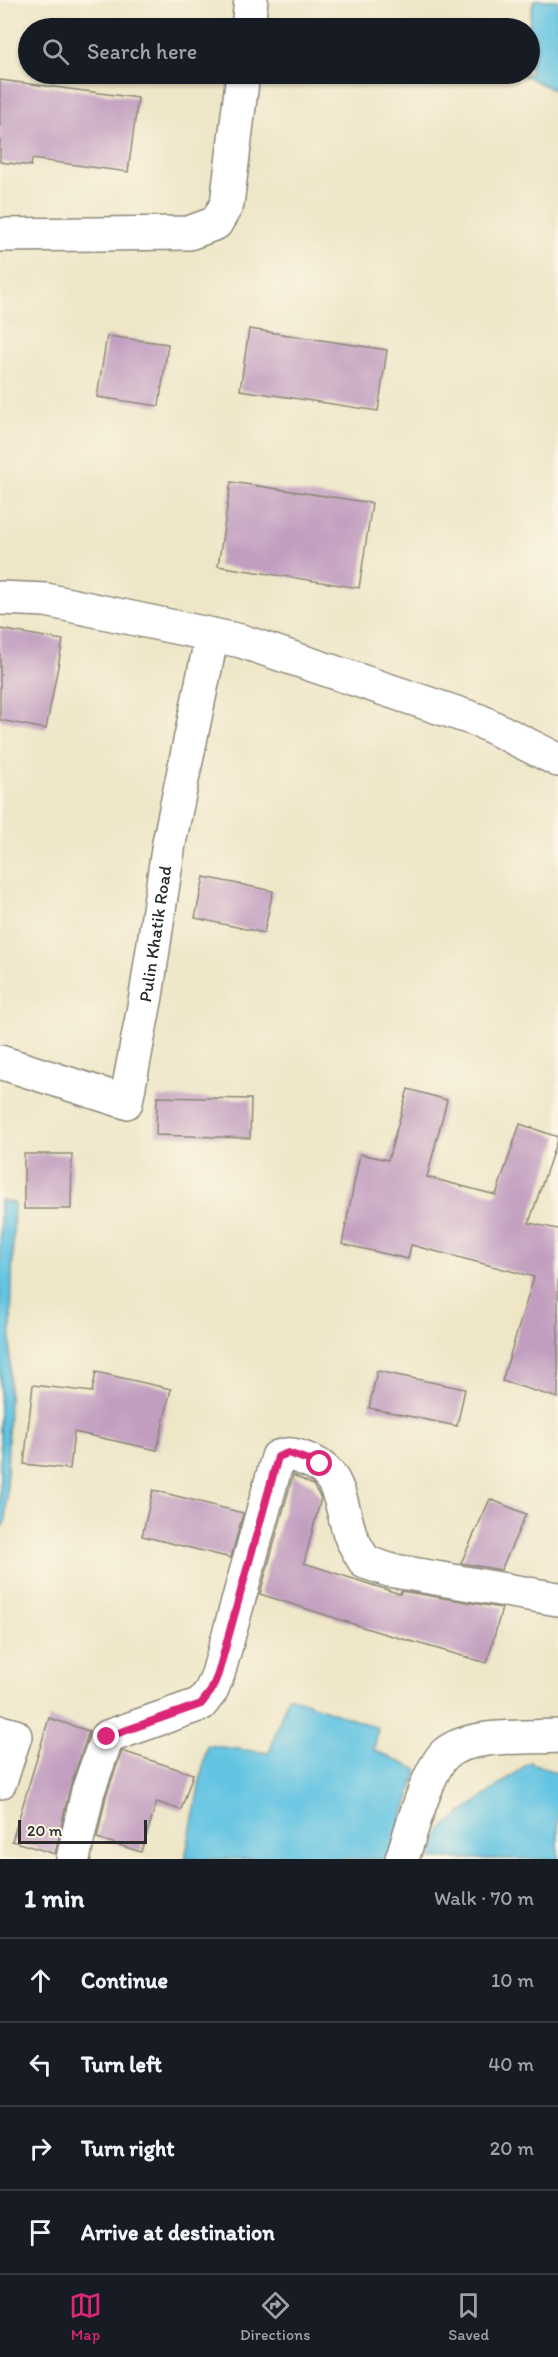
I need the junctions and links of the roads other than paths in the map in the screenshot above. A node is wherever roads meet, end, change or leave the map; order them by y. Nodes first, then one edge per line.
1 (252, 0) edge
2 (249, 18) edge
3 (242, 84) edge
4 (0, 235) edge
5 (0, 598) edge
6 (212, 635) junction
7 (558, 760) edge
8 (0, 1062) edge
9 (558, 1599) edge
10 (0, 1732) edge
11 (558, 1736) edge
12 (0, 1782) edge
13 (73, 1859) edge
14 (402, 1859) edge

1 - 2 street
3 - 4 street
5 - 6 street
6 - 7 street
6 - 8 street, Pulin Khatik Road
9 - 13 street
10 - 12 street
11 - 14 street

